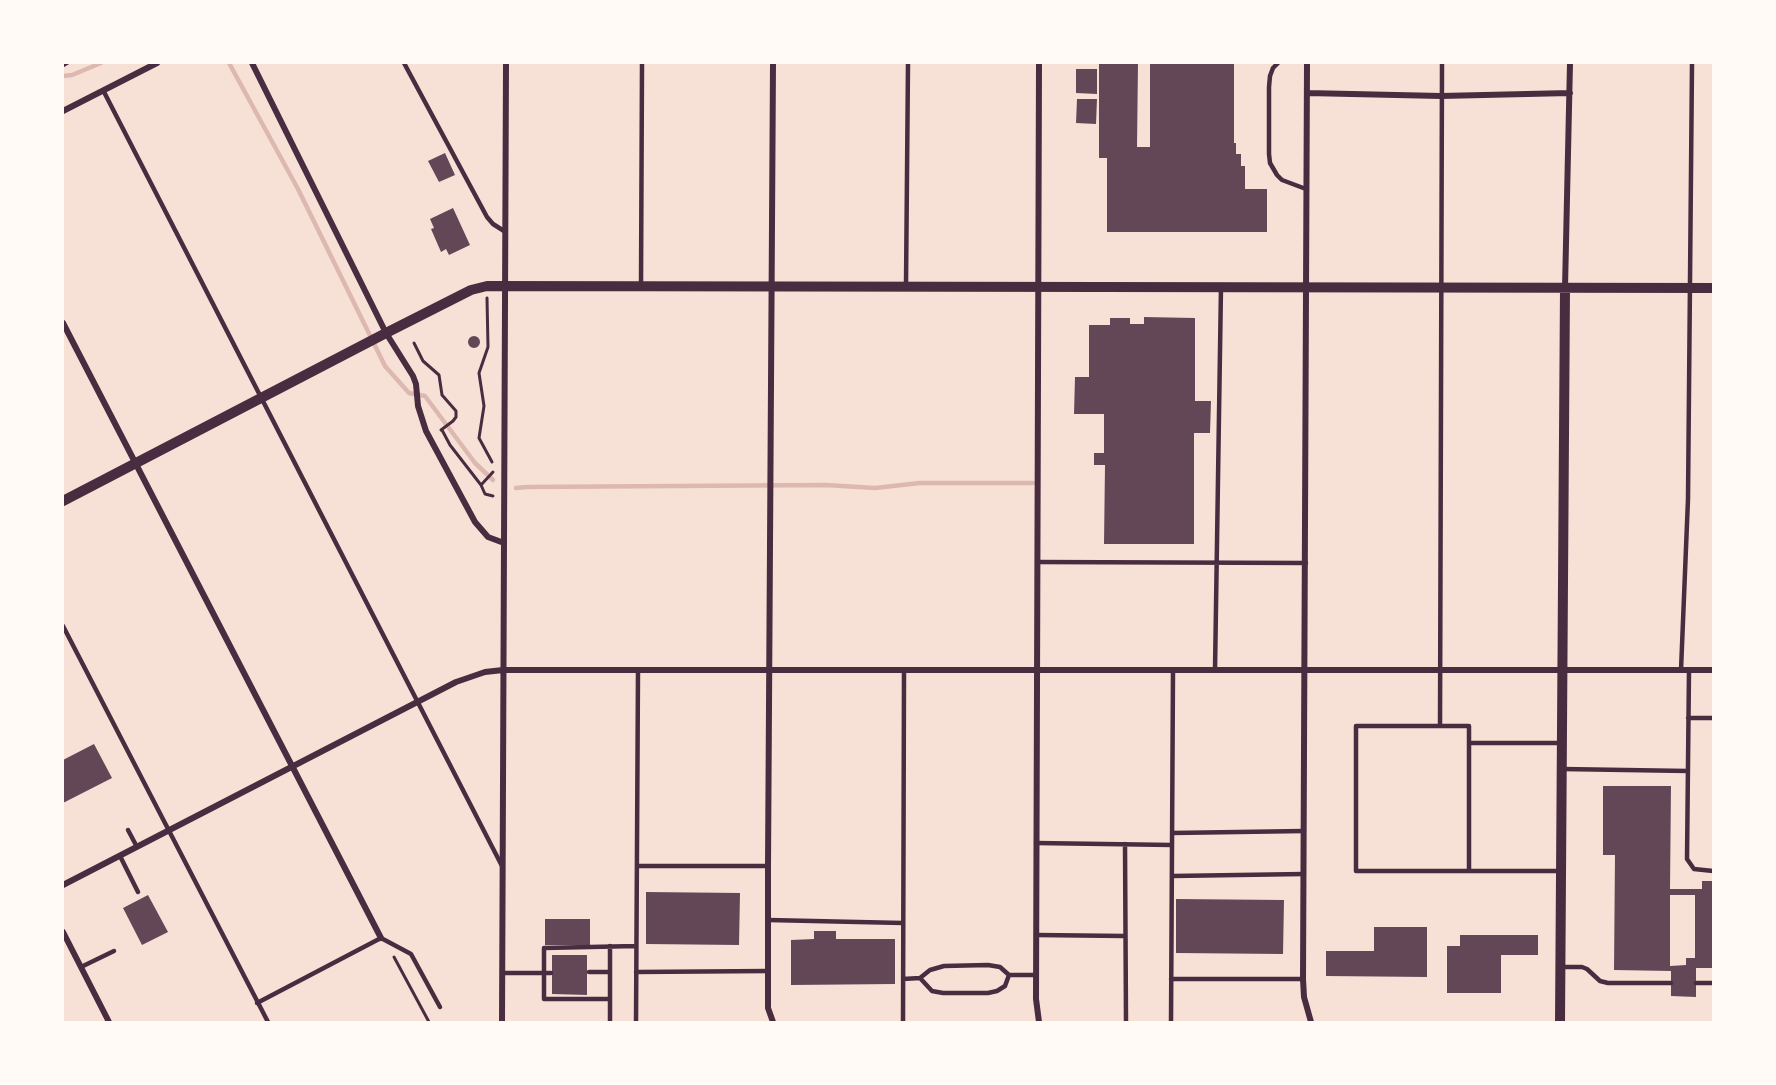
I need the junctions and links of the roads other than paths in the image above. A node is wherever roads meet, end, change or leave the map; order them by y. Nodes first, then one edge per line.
1 (157, 63) edge
2 (252, 63) edge
3 (404, 63) edge
4 (506, 63) edge
5 (642, 63) edge
6 (773, 63) edge
7 (908, 63) edge
8 (1039, 63) edge
9 (1278, 63) edge
10 (1307, 63) edge
11 (1442, 63) edge
12 (1570, 63) edge
13 (1692, 63) edge
14 (103, 90) junction
15 (1307, 93) junction
16 (1570, 93) junction
17 (1441, 96) junction
18 (63, 111) edge
19 (1306, 189) junction
20 (504, 231) junction
21 (504, 286) junction
22 (641, 286) junction
23 (772, 286) junction
24 (906, 287) junction
25 (1038, 287) junction
26 (1221, 287) junction
27 (1305, 287) junction
28 (1441, 287) junction
29 (1565, 288) junction
30 (1688, 288) junction
31 (1713, 288) edge
32 (63, 323) edge
33 (382, 335) junction
34 (261, 398) junction
35 (135, 463) junction
36 (63, 501) edge
37 (504, 543) junction
38 (1037, 562) junction
39 (1217, 563) junction
40 (1306, 563) junction
41 (63, 626) edge
42 (1305, 669) junction
43 (1441, 669) junction
44 (1562, 669) junction
45 (1685, 669) junction
46 (503, 670) junction
47 (638, 670) junction
48 (1173, 670) junction
49 (1215, 670) junction
50 (1713, 670) edge
51 (769, 671) junction
52 (904, 671) junction
53 (1036, 671) junction
54 (417, 702) junction
55 (1688, 718) junction
56 (1713, 718) edge
57 (1440, 726) junction
58 (1469, 743) junction
59 (1562, 743) junction
60 (292, 768) junction
61 (1562, 769) junction
62 (1688, 771) junction
63 (128, 830) dead end
64 (169, 831) junction
65 (1304, 831) junction
66 (1172, 833) junction
67 (1036, 843) junction
68 (1125, 844) junction
69 (1172, 845) junction
70 (137, 847) junction
71 (120, 856) junction
72 (502, 866) junction
73 (636, 866) junction
74 (768, 866) junction
75 (1469, 871) junction
76 (1561, 871) junction
77 (1713, 871) edge
78 (1304, 874) junction
79 (1172, 876) junction
80 (63, 885) edge
81 (138, 892) dead end
82 (768, 920) junction
83 (903, 923) junction
84 (63, 932) edge
85 (1036, 935) junction
86 (1125, 936) junction
87 (381, 939) junction
88 (610, 946) junction
89 (636, 946) junction
90 (114, 951) dead end
91 (81, 967) junction
92 (1560, 967) junction
93 (768, 971) junction
94 (544, 972) junction
95 (589, 972) dead end
96 (610, 972) junction
97 (636, 972) junction
98 (502, 973) junction
99 (551, 973) dead end
100 (1009, 975) junction
101 (1036, 975) junction
102 (920, 978) junction
103 (903, 979) junction
104 (1171, 979) junction
105 (1303, 980) junction
106 (1671, 983) dead end
107 (1696, 983) dead end
108 (1713, 983) edge
109 (610, 999) junction
110 (257, 1002) junction
111 (440, 1007) dead end
112 (109, 1022) edge
113 (267, 1022) edge
114 (502, 1022) edge
115 (610, 1022) edge
116 (636, 1022) edge
117 (773, 1022) edge
118 (903, 1022) edge
119 (1039, 1022) edge
120 (1126, 1022) edge
121 (1171, 1022) edge
122 (1311, 1022) edge
123 (1560, 1022) edge

1 - 14 street
2 - 33 street
3 - 20 lane
4 - 20 street
5 - 22 lane
6 - 23 street
7 - 24 lane
8 - 25 street
9 - 19 lane
10 - 15 street
11 - 17 lane
12 - 16 street
13 - 30 lane
14 - 18 street
14 - 34 lane
15 - 17 street
15 - 19 street
16 - 17 street
16 - 29 street
17 - 28 lane
19 - 27 street
20 - 21 street
21 - 22 street
21 - 33 street
21 - 37 street
22 - 23 street
23 - 24 street
23 - 51 street
24 - 25 street
25 - 26 street
25 - 38 street
26 - 27 street
26 - 39 lane
27 - 28 street
27 - 40 street
28 - 29 street
28 - 43 lane
29 - 30 street
29 - 44 street
30 - 31 street
30 - 45 lane
32 - 35 street
33 - 34 street
33 - 37 street
34 - 35 street
34 - 54 lane
35 - 36 street
35 - 60 street
37 - 46 street
38 - 39 lane
38 - 53 street
39 - 40 lane
39 - 49 lane
40 - 42 street
41 - 64 lane
42 - 43 street
42 - 49 street
42 - 65 street
43 - 44 street
43 - 57 lane
44 - 45 street
44 - 59 street
45 - 50 street
45 - 55 lane
46 - 47 street
46 - 54 street
46 - 72 street
47 - 51 street
47 - 73 lane
48 - 49 street
48 - 53 street
48 - 66 lane
51 - 52 street
51 - 74 street
52 - 53 street
52 - 83 lane
53 - 67 street
54 - 60 street
54 - 72 lane
55 - 56 lane
55 - 62 lane
57 - 58 lane
57 - 75 lane
58 - 59 lane
58 - 75 lane
59 - 61 street
60 - 64 street
60 - 87 street
61 - 62 lane
61 - 76 street
62 - 77 lane
63 - 70 lane
64 - 70 street
64 - 110 lane
65 - 66 lane
65 - 78 street
66 - 69 lane
67 - 68 lane
67 - 85 street
68 - 69 lane
68 - 86 lane
69 - 79 lane
70 - 71 street
71 - 80 street
71 - 81 lane
72 - 98 street
73 - 74 lane
73 - 89 lane
74 - 82 street
75 - 76 lane
76 - 92 street
78 - 79 lane
78 - 105 street
79 - 104 lane
82 - 83 lane
82 - 93 street
83 - 103 lane
84 - 91 street
85 - 86 lane
85 - 101 street
86 - 120 lane
87 - 110 lane
87 - 111 lane
88 - 89 lane
88 - 94 lane
88 - 96 lane
89 - 97 lane
90 - 91 lane
91 - 112 street
92 - 106 lane
92 - 123 street
93 - 97 lane
93 - 117 street
94 - 98 lane
94 - 99 lane
94 - 109 lane
95 - 96 lane
96 - 109 lane
97 - 116 lane
98 - 114 street
100 - 101 lane
100 - 102 lane
100 - 102 lane
101 - 119 street
102 - 103 lane
103 - 118 lane
104 - 105 lane
104 - 121 lane
105 - 122 street
107 - 108 lane
109 - 115 lane
110 - 113 lane

